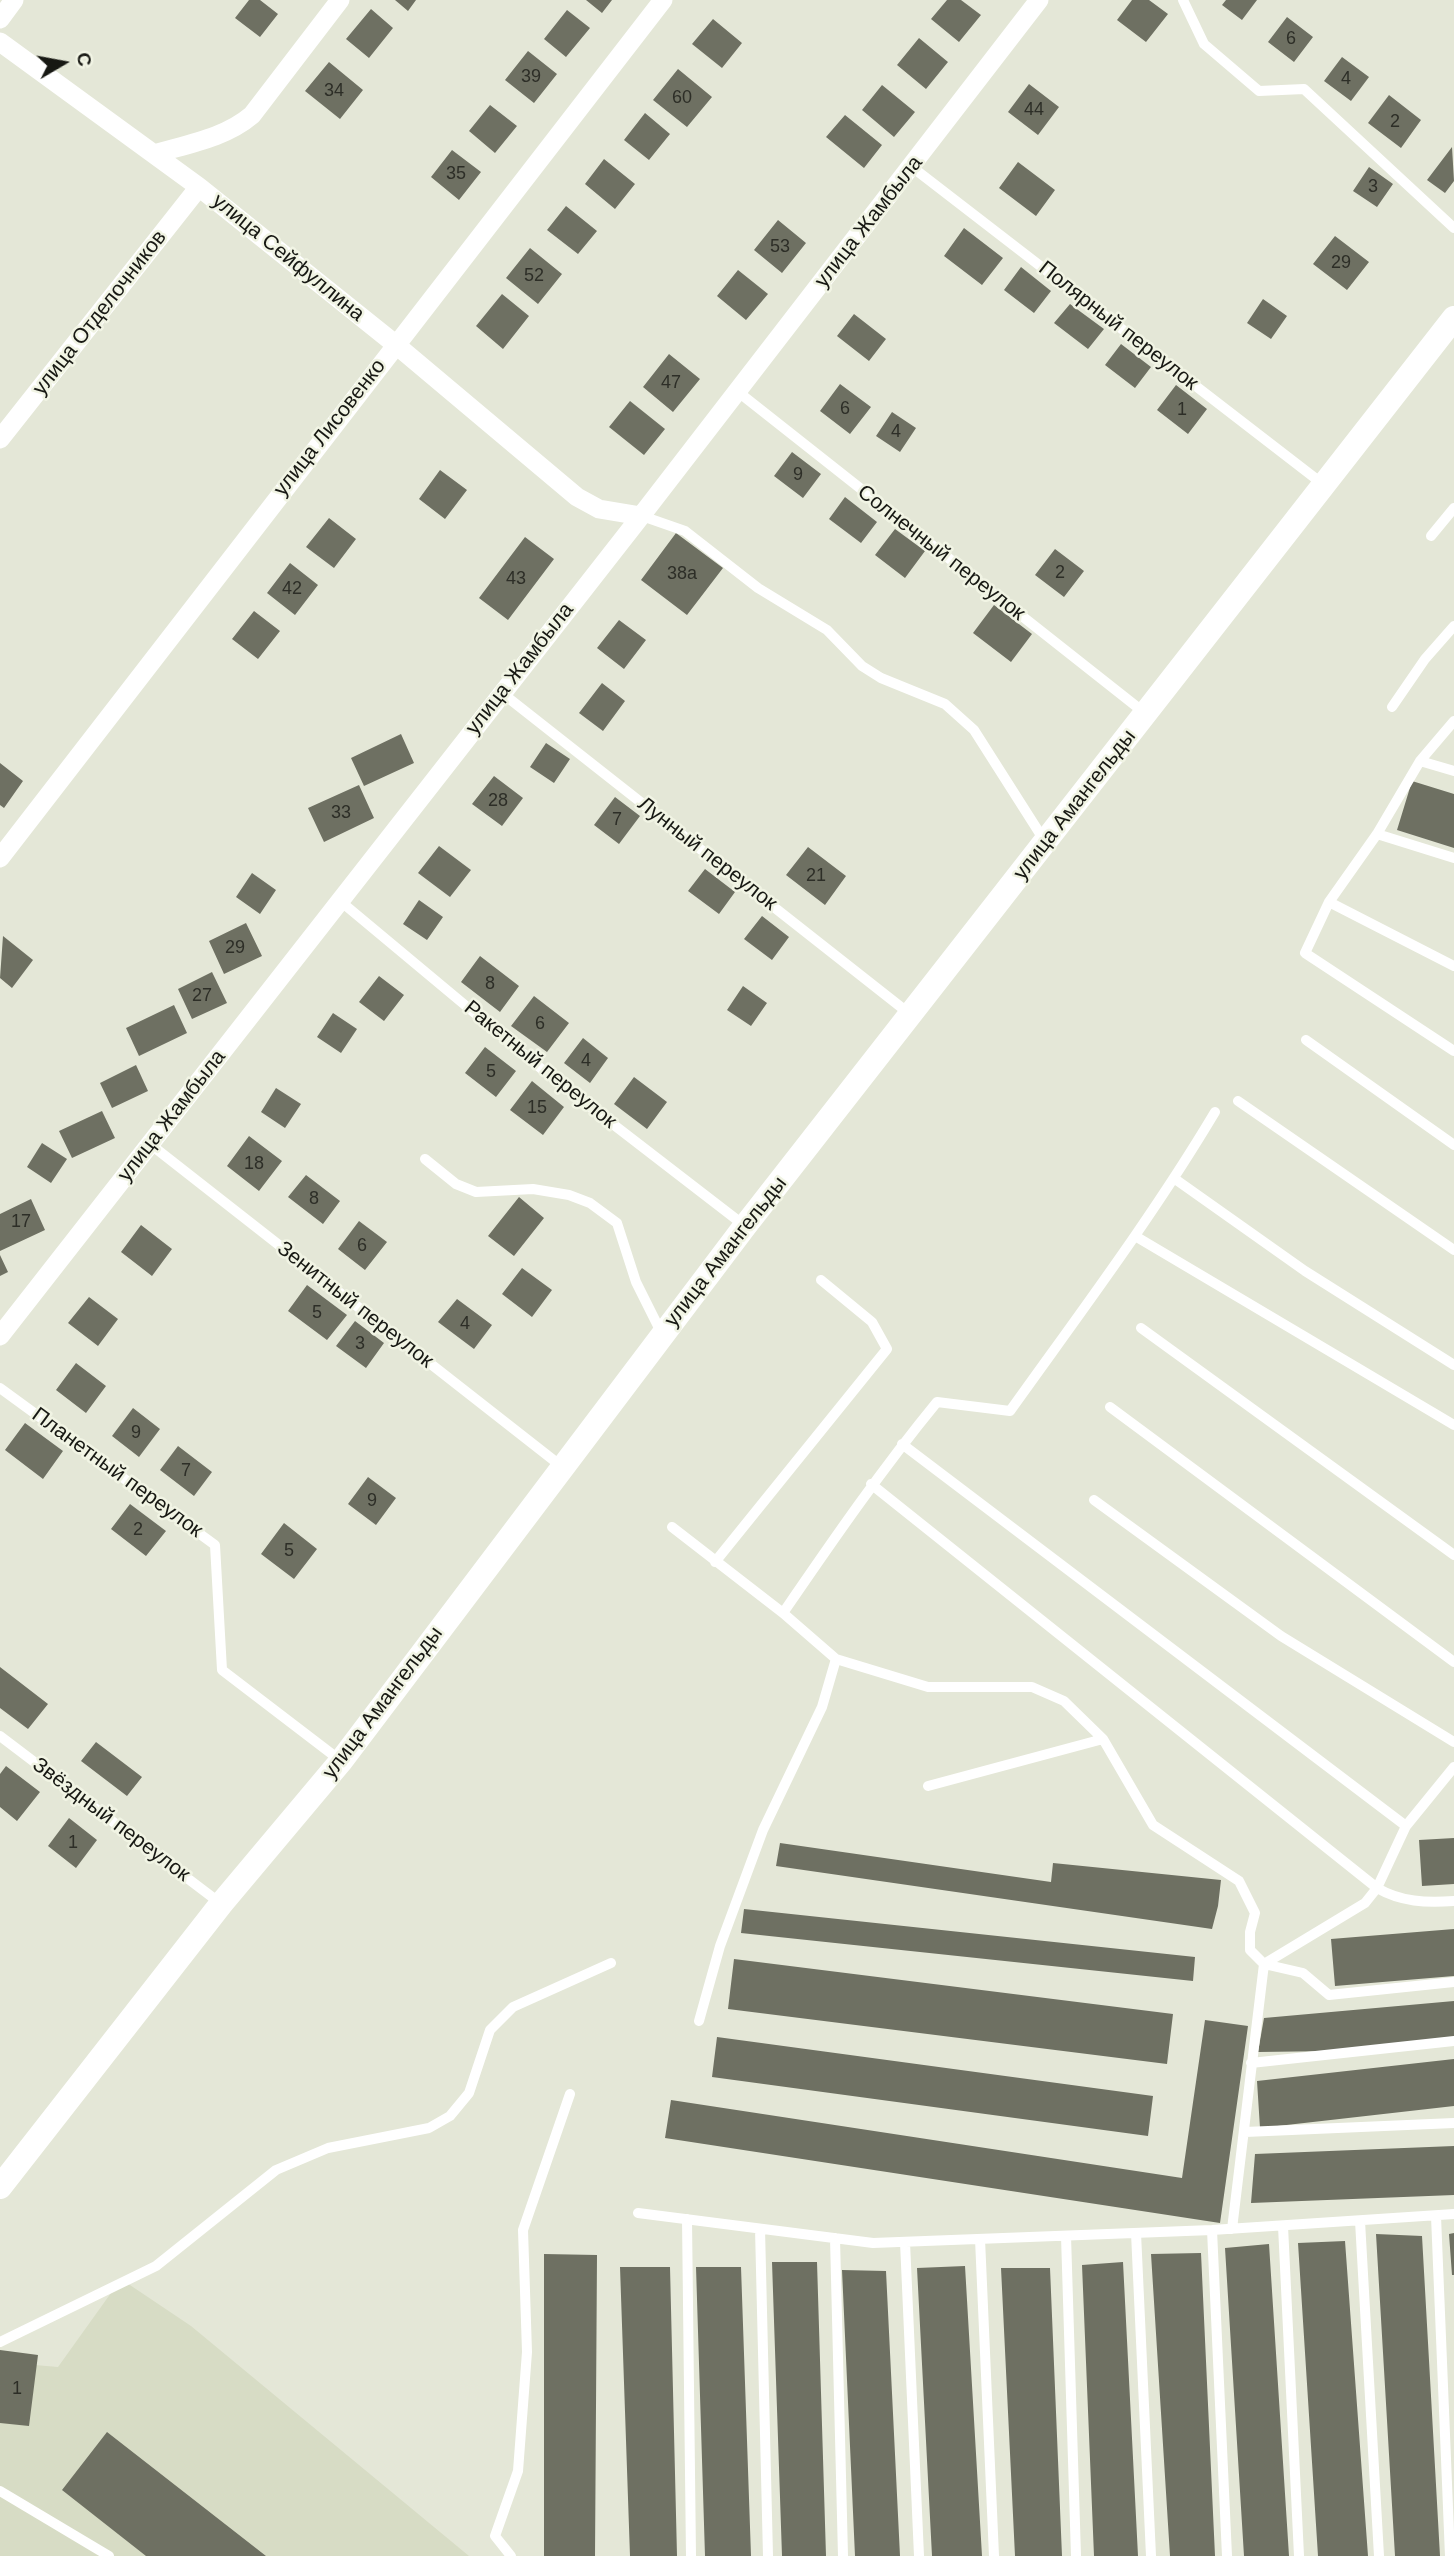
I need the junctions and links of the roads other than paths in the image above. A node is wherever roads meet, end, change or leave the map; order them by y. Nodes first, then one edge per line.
1 (14, 0) edge
2 (341, 0) edge
3 (663, 0) edge
4 (1039, 0) edge
5 (1183, 0) edge
6 (0, 19) edge
7 (0, 42) edge
8 (154, 154) junction
9 (912, 167) junction
10 (199, 187) junction
11 (1454, 228) edge
12 (1454, 318) edge
13 (395, 344) junction
14 (737, 391) junction
15 (0, 439) edge
16 (1324, 485) junction
17 (1454, 508) edge
18 (641, 516) junction
19 (1432, 536) dead end
20 (1454, 626) edge
21 (502, 692) junction
22 (1392, 708) dead end
23 (1146, 714) junction
24 (1454, 721) edge
25 (1420, 761) junction
26 (1454, 771) edge
27 (1377, 834) junction
28 (1046, 842) junction
29 (0, 858) edge
30 (1454, 858) edge
31 (338, 900) junction
32 (1329, 902) junction
33 (1454, 965) edge
34 (912, 1015) junction
35 (1306, 1040) dead end
36 (1454, 1051) edge
37 (1238, 1101) dead end
38 (1215, 1112) dead end
39 (150, 1144) junction
40 (1454, 1145) edge
41 (425, 1159) dead end
42 (1175, 1178) junction
43 (745, 1227) junction
44 (1135, 1236) junction
45 (1454, 1250) edge
46 (821, 1280) dead end
47 (1141, 1328) dead end
48 (662, 1334) junction
49 (0, 1336) edge
50 (1454, 1366) edge
51 (0, 1388) edge
52 (1110, 1407) dead end
53 (1454, 1424) edge
54 (902, 1444) junction
55 (561, 1466) junction
56 (871, 1484) junction
57 (1094, 1500) dead end
58 (671, 1527) dead end
59 (1454, 1555) edge
60 (715, 1562) junction
61 (783, 1613) junction
62 (836, 1659) junction
63 (1454, 1662) edge
64 (0, 1736) edge
65 (1102, 1740) junction
66 (1454, 1742) edge
67 (341, 1761) junction
68 (1454, 1767) edge
69 (928, 1786) dead end
70 (1406, 1826) junction
71 (1377, 1888) junction
72 (1454, 1901) edge
73 (222, 1904) junction
74 (611, 1963) dead end
75 (1264, 1964) junction
76 (1454, 1982) edge
77 (699, 2021) dead end
78 (1454, 2041) edge
79 (1251, 2063) junction
80 (570, 2094) dead end
81 (1454, 2123) edge
82 (1245, 2132) junction
83 (0, 2187) edge
84 (638, 2213) dead end
85 (1454, 2214) edge
86 (1436, 2216) junction
87 (687, 2219) junction
88 (1360, 2221) junction
89 (1283, 2226) junction
90 (760, 2229) junction
91 (1232, 2229) junction
92 (1212, 2230) junction
93 (1136, 2233) junction
94 (1066, 2236) junction
95 (835, 2238) junction
96 (980, 2239) junction
97 (905, 2242) junction
98 (0, 2342) edge
99 (0, 2491) edge
100 (109, 2556) edge
101 (511, 2556) edge
102 (691, 2556) edge
103 (768, 2556) edge
104 (843, 2556) edge
105 (919, 2556) edge
106 (994, 2556) edge
107 (1076, 2556) edge
108 (1151, 2556) edge
109 (1227, 2556) edge
110 (1299, 2556) edge
111 (1379, 2556) edge
112 (1450, 2556) edge

1 - 6 street
2 - 8 street
3 - 13 street, улица Лисовенко
4 - 9 street, улица Жамбыла
5 - 11 lane
7 - 8 street, улица Сейфуллина
8 - 10 street, улица Сейфуллина
9 - 14 street, улица Жамбыла
9 - 16 lane, Полярный переулок
10 - 13 street, улица Сейфуллина
10 - 15 street, улица Отделочников
12 - 16 street, улица Амангельды
13 - 18 street, улица Сейфуллина
13 - 29 street, улица Лисовенко
14 - 18 street, улица Жамбыла
14 - 23 lane, Солнечный переулок
16 - 23 street, улица Амангельды
17 - 19 lane
18 - 21 street, улица Жамбыла
18 - 28 lane
20 - 22 lane
21 - 31 street, улица Жамбыла
21 - 34 lane, Лунный переулок
23 - 28 street, улица Амангельды
24 - 25 lane
25 - 26 lane
25 - 27 lane
27 - 30 lane
27 - 32 lane
28 - 34 street, улица Амангельды
31 - 39 street, улица Жамбыла
31 - 43 lane, Ракетный переулок
32 - 33 lane
32 - 36 lane
34 - 43 street, улица Амангельды
35 - 40 lane
37 - 45 lane
38 - 42 lane
39 - 49 street, улица Жамбыла
39 - 55 lane, Зенитный переулок
41 - 48 lane
42 - 44 lane
42 - 50 lane
43 - 48 street, улица Амангельды
44 - 53 lane
44 - 54 lane
46 - 60 lane
47 - 59 lane
48 - 55 street, улица Амангельды
51 - 67 lane, Планетный переулок
52 - 63 lane
54 - 56 lane
54 - 70 lane
55 - 67 street, улица Амангельды
56 - 61 lane
56 - 71 lane
57 - 66 lane
58 - 60 lane
60 - 61 lane
61 - 62 lane
62 - 65 lane
62 - 77 lane
64 - 73 lane, Звёздный переулок
65 - 69 lane
65 - 75 lane
67 - 73 street, улица Амангельды
68 - 70 lane
70 - 71 lane
71 - 72 lane
71 - 75 lane
73 - 83 street, улица Амангельды
74 - 98 lane
75 - 76 lane
75 - 79 lane
78 - 79 lane
79 - 82 lane
80 - 101 lane
81 - 82 lane
82 - 91 lane
84 - 87 lane
85 - 86 lane
86 - 88 lane
86 - 112 lane
87 - 90 lane
87 - 102 lane
88 - 89 lane
88 - 111 lane
89 - 91 lane
89 - 110 lane
90 - 95 lane
90 - 103 lane
91 - 92 lane
92 - 93 lane
92 - 109 lane
93 - 94 lane
93 - 108 lane
94 - 96 lane
94 - 107 lane
95 - 97 lane
95 - 104 lane
96 - 97 lane
96 - 106 lane
97 - 105 lane
99 - 100 lane

